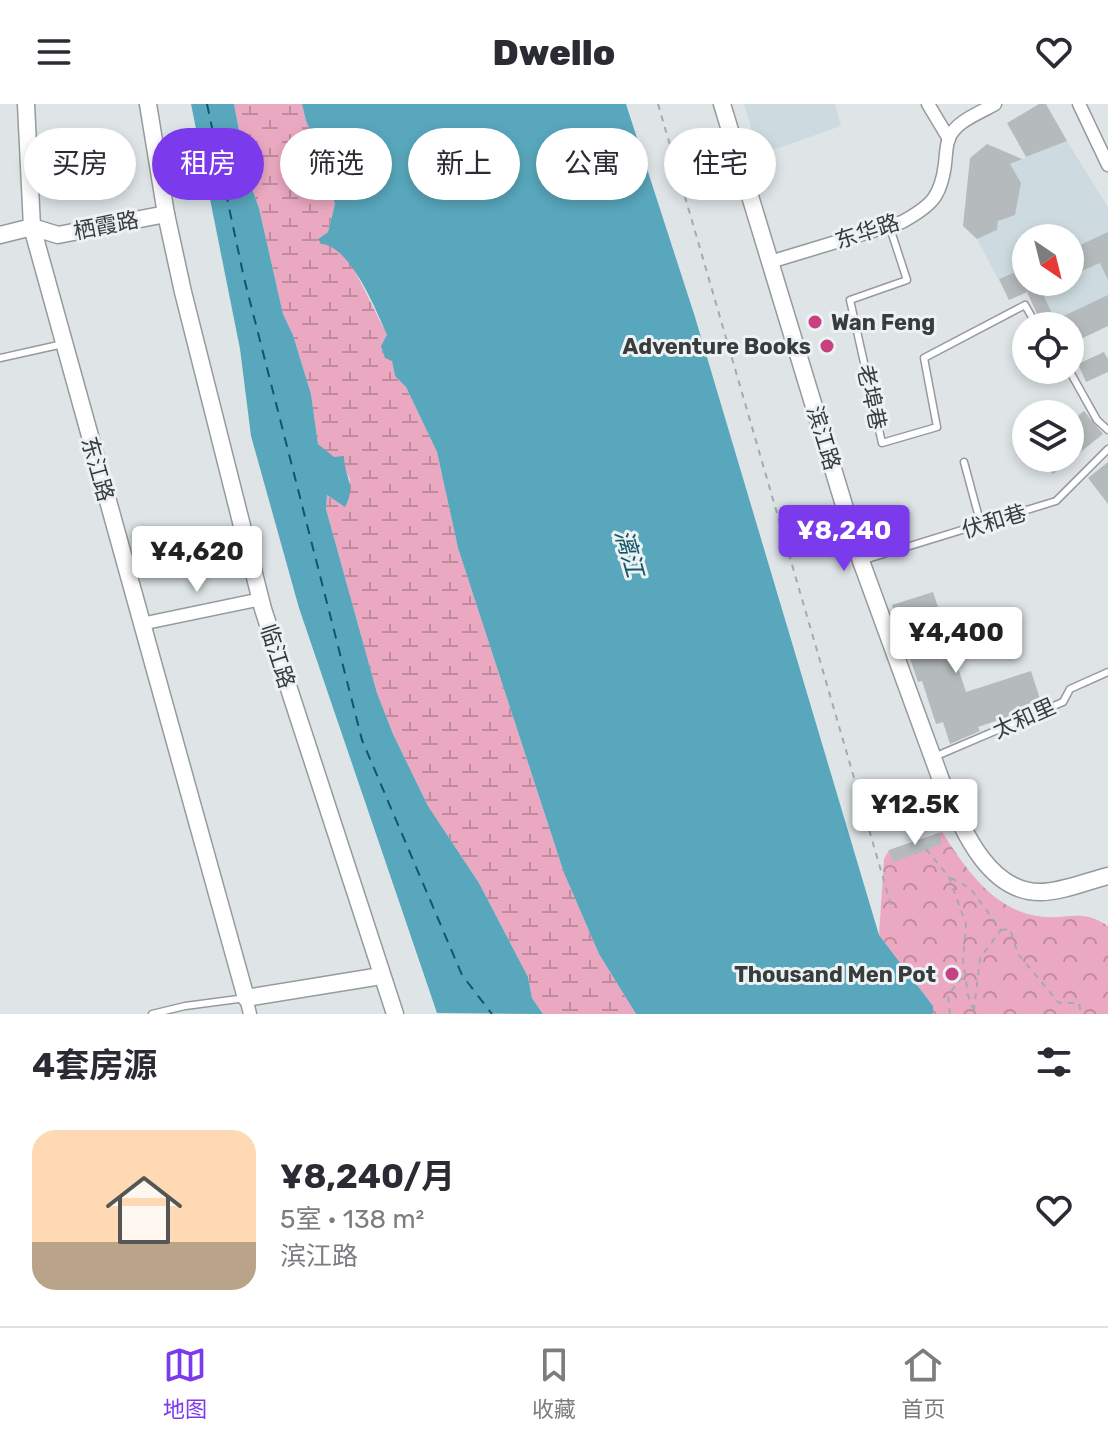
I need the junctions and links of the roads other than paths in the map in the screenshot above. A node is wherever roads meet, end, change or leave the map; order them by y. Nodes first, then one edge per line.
1 (26, 104) edge
2 (148, 104) edge
3 (722, 104) edge
4 (928, 104) edge
5 (995, 104) edge
6 (1079, 104) edge
7 (949, 139) junction
8 (1108, 165) edge
9 (166, 214) junction
10 (32, 222) junction
11 (0, 225) edge
12 (889, 225) junction
13 (0, 235) edge
14 (770, 262) junction
15 (1029, 312) edge
16 (63, 344) junction
17 (0, 358) edge
18 (1077, 384) edge
19 (1108, 430) edge
20 (1108, 449) edge
21 (964, 462) dead end
22 (981, 525) junction
23 (861, 561) junction
24 (261, 599) junction
25 (141, 624) junction
26 (1108, 672) edge
27 (933, 757) junction
28 (1108, 876) edge
29 (381, 976) junction
30 (248, 1006) edge
31 (152, 1014) edge
32 (395, 1014) edge

1 - 10 street, 东江路
2 - 9 street, 临江路
3 - 14 street, 滨江路
4 - 7 street
5 - 7 street
6 - 8 street
7 - 12 street, 东华路
9 - 10 street, 栖霞路
9 - 24 street, 临江路
10 - 11 street, 栖霞路
10 - 13 street, 栖霞路
10 - 16 street, 东江路
12 - 14 street, 东华路
12 - 15 lane, 老埠巷
14 - 23 street, 滨江路
16 - 17 lane
16 - 25 street, 东江路
18 - 19 lane
20 - 22 lane, 伏和巷
21 - 22 lane
22 - 23 lane, 伏和巷
23 - 27 street, 滨江路
24 - 25 street
24 - 29 street, 临江路
25 - 30 street, 东江路
26 - 27 lane, 太和里
27 - 28 street, 滨江路
29 - 30 street
29 - 32 street, 临江路
30 - 31 lane

